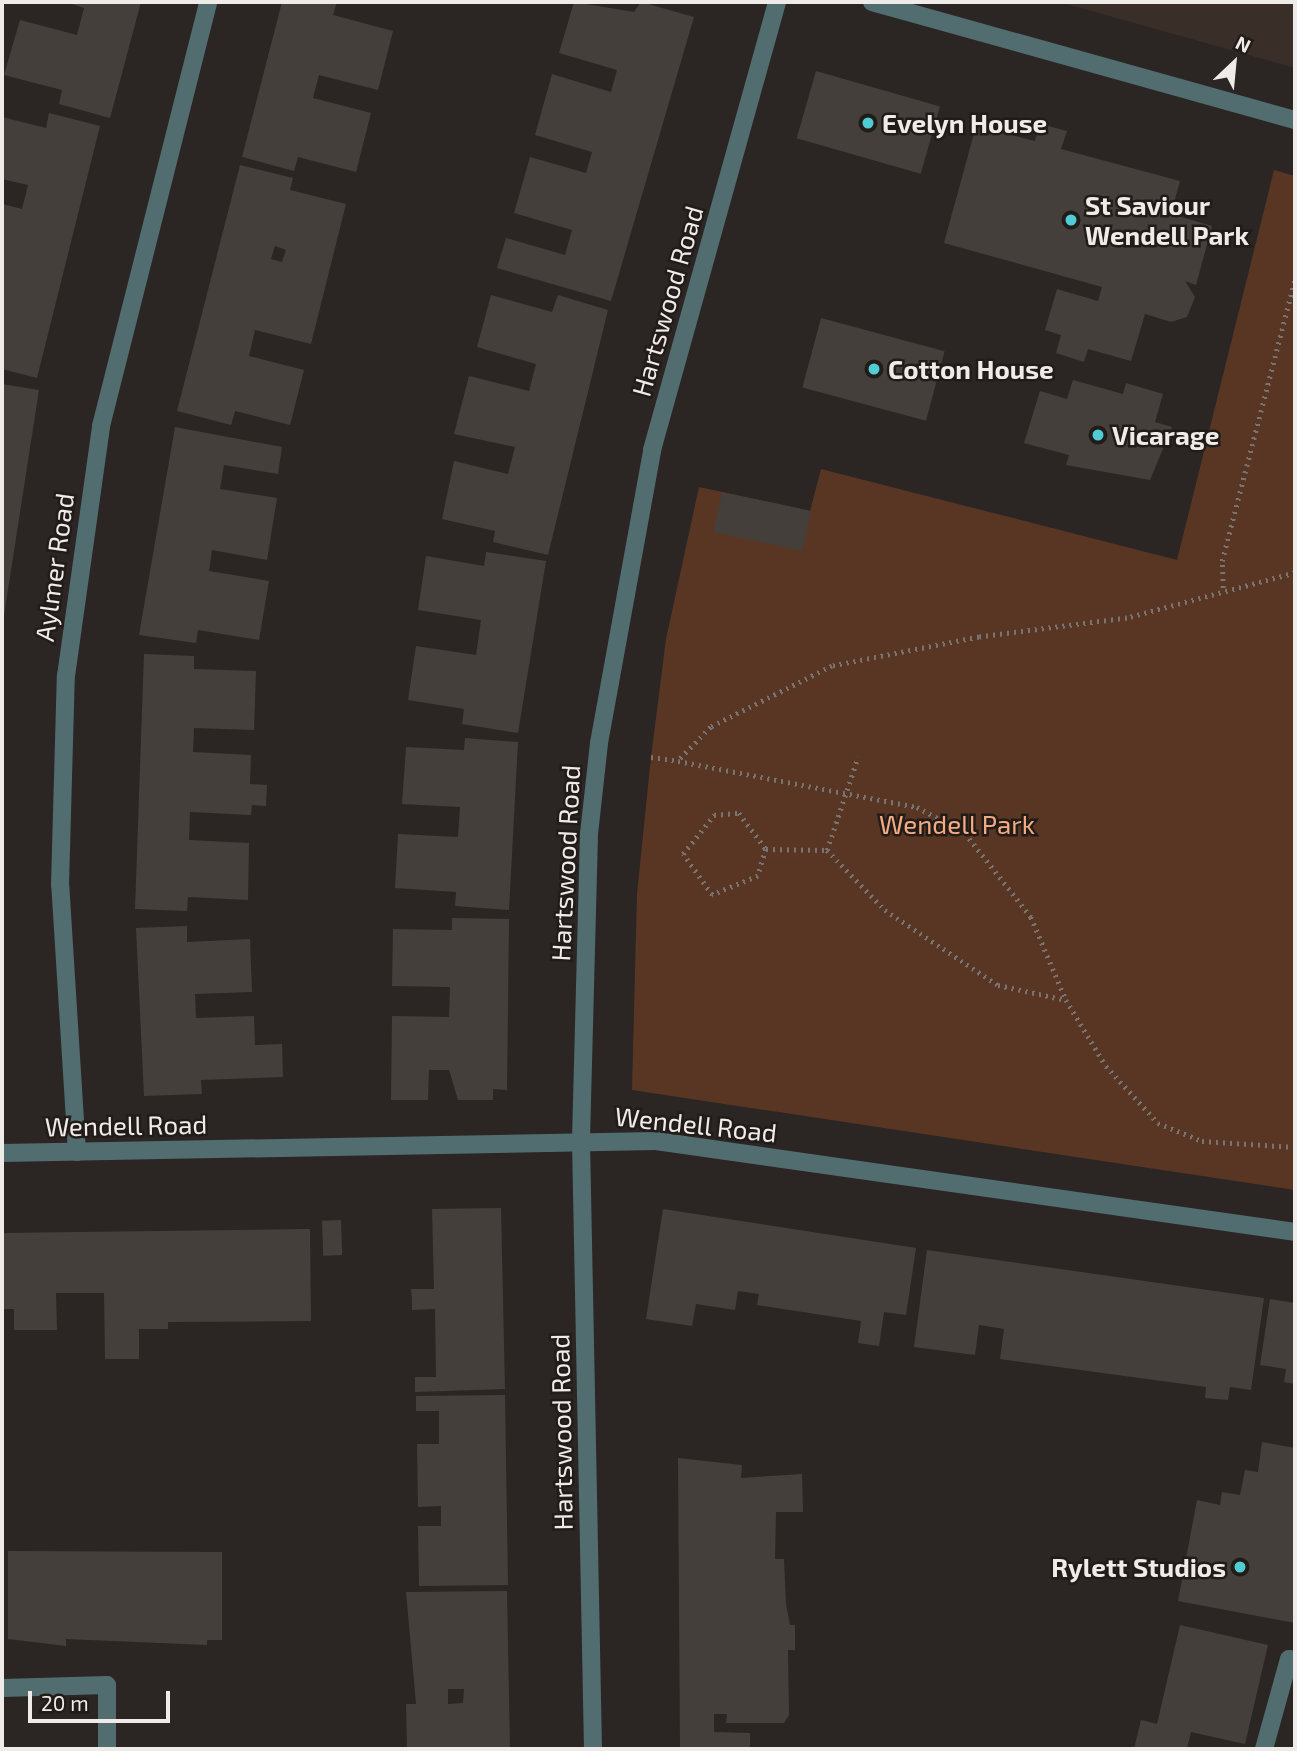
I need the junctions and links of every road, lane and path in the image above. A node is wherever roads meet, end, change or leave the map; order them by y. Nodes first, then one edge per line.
1 (208, 2) edge
2 (777, 2) edge
3 (872, 2) edge
4 (1295, 120) edge
5 (1295, 278) edge
6 (1295, 573) edge
7 (1223, 588) junction
8 (651, 757) dead end
9 (858, 757) dead end
10 (678, 761) junction
11 (847, 794) junction
12 (766, 849) junction
13 (827, 850) junction
14 (1066, 1000) junction
15 (580, 1140) junction
16 (1295, 1147) edge
17 (77, 1152) junction
18 (2, 1153) edge
19 (1295, 1232) edge
20 (1295, 1660) edge
21 (2, 1688) edge
22 (107, 1749) edge
23 (593, 1749) edge
24 (1264, 1749) edge

1 - 17 street, Aylmer Road
2 - 15 street, Hartswood Road
3 - 4 street
5 - 7 path
6 - 7 path
7 - 10 path
8 - 10 path
9 - 11 path
10 - 11 path
11 - 13 path
11 - 14 path
12 - 12 path
12 - 13 path
13 - 14 path
14 - 16 path
15 - 17 street, Wendell Road
15 - 19 street, Wendell Road
15 - 23 street, Hartswood Road
17 - 18 street, Wendell Road
20 - 24 street
21 - 22 street

